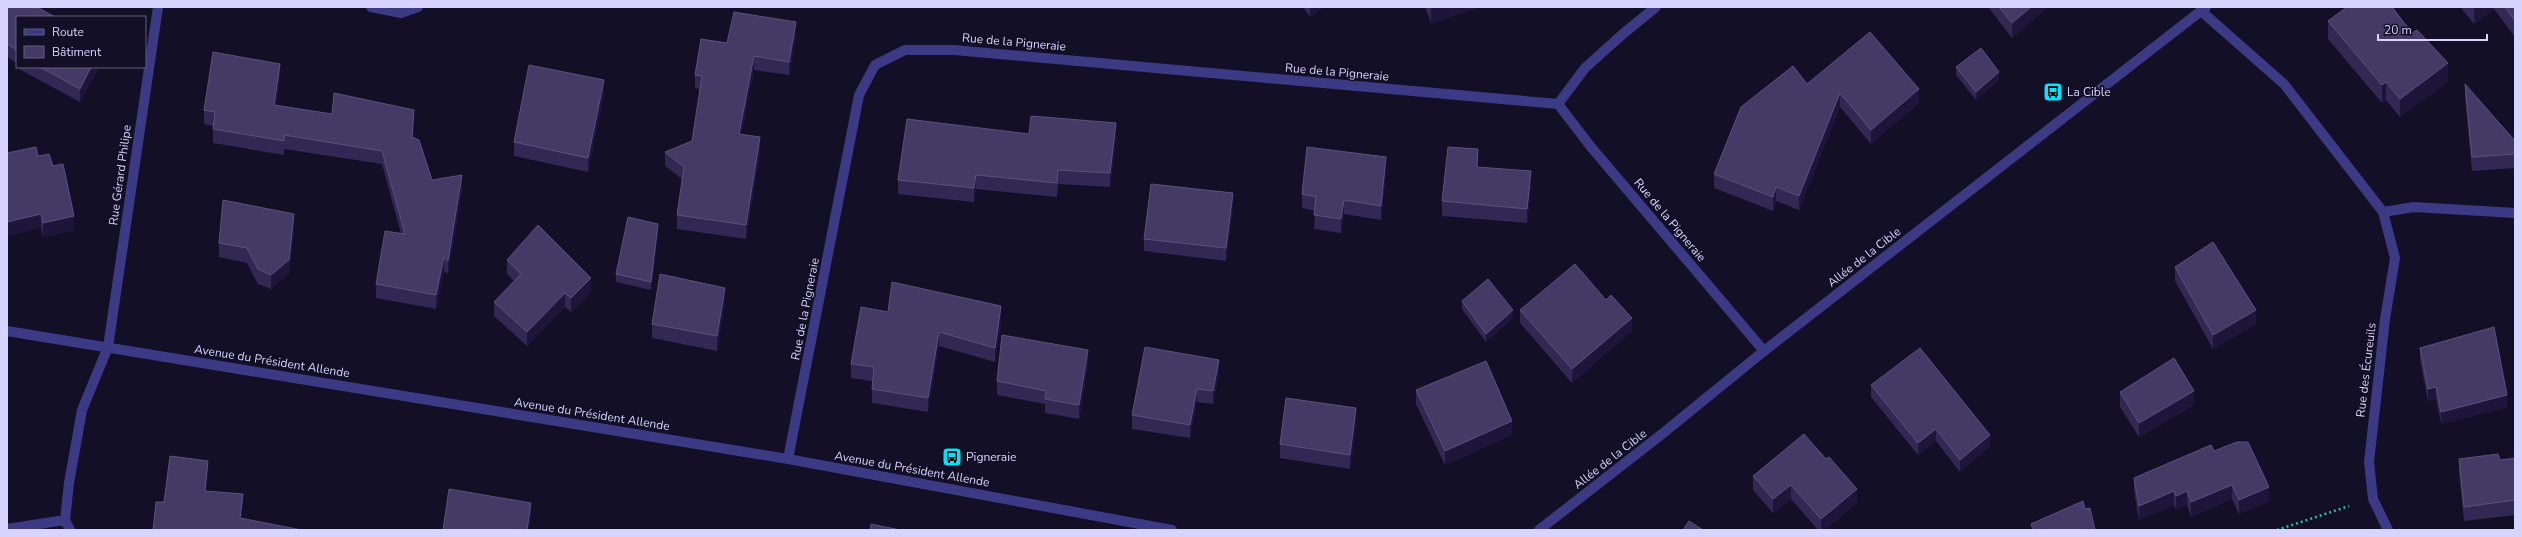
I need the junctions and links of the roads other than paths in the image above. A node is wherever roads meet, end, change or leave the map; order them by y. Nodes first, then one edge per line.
1 (158, 7) edge
2 (371, 7) edge
3 (418, 7) edge
4 (1656, 7) edge
5 (2203, 9) edge
6 (1558, 104) junction
7 (2383, 212) junction
8 (2515, 213) edge
9 (7, 331) edge
10 (108, 347) junction
11 (1764, 351) junction
12 (788, 460) junction
13 (65, 520) junction
14 (7, 529) edge
15 (70, 530) edge
16 (1172, 530) edge
17 (1539, 530) edge
18 (2388, 530) edge

1 - 10 street, Rue Gérard Philipe
2 - 3 street
4 - 6 street
5 - 7 street, Rue des Écureuils
5 - 11 street, Allée de la Cible
6 - 11 street, Rue de la Pigneraie
6 - 12 street, Rue de la Pigneraie
7 - 8 street
7 - 18 street, Rue des Écureuils
9 - 10 street, Avenue du Président Allende
10 - 12 street, Avenue du Président Allende
10 - 13 street, Rue Gérard Philipe
11 - 17 street, Allée de la Cible
12 - 16 street, Avenue du Président Allende
13 - 14 street
13 - 15 street

